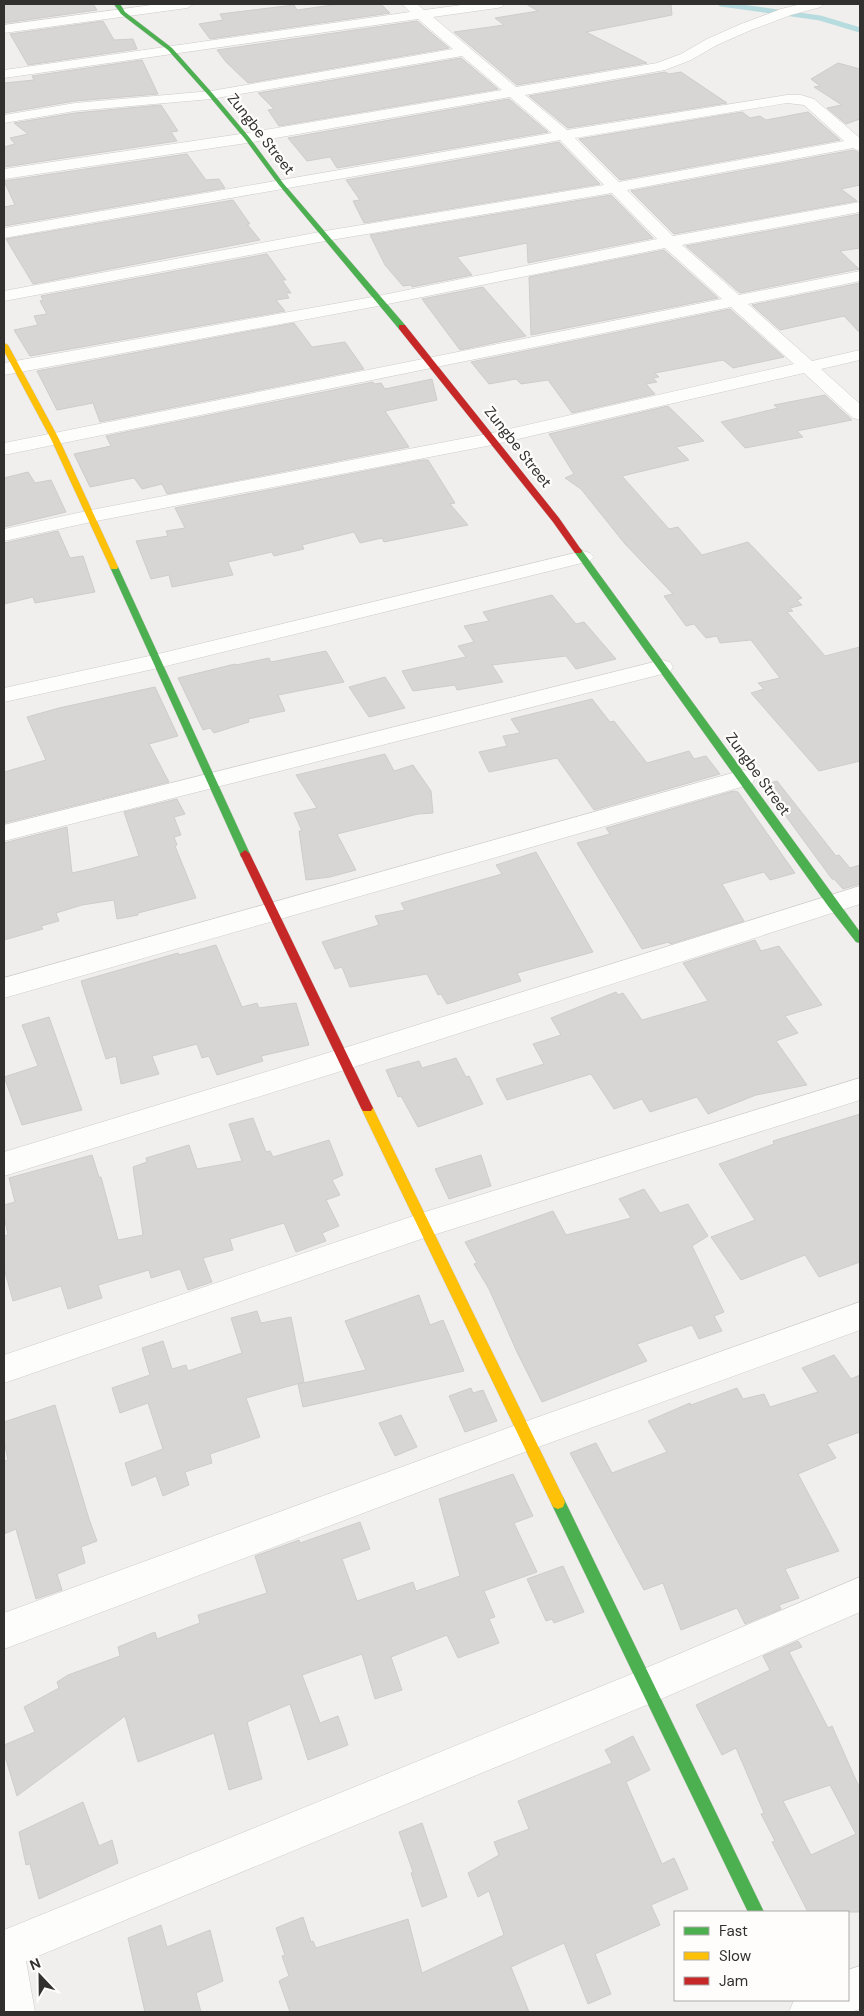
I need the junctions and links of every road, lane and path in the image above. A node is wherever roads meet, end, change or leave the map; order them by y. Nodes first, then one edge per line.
1 (186, 4) edge
2 (497, 4) edge
3 (816, 4) edge
4 (120, 8) edge
5 (415, 9) edge
6 (4, 30) edge
7 (170, 49) junction
8 (464, 52) junction
9 (4, 74) edge
10 (512, 93) junction
11 (211, 95) junction
12 (4, 119) edge
13 (564, 135) junction
14 (247, 138) junction
15 (858, 145) edge
16 (4, 174) edge
17 (281, 184) junction
18 (614, 188) junction
19 (860, 207) edge
20 (4, 233) edge
21 (325, 236) junction
22 (669, 242) junction
23 (860, 276) edge
24 (4, 296) edge
25 (378, 300) junction
26 (734, 300) junction
27 (4, 345) edge
28 (860, 354) edge
29 (432, 364) junction
30 (809, 367) junction
31 (9, 368) edge
32 (860, 414) edge
33 (492, 439) junction
34 (55, 440) junction
35 (4, 449) edge
36 (91, 516) junction
37 (4, 535) edge
38 (583, 557) junction
39 (158, 661) junction
40 (662, 667) junction
41 (4, 695) edge
42 (743, 778) junction
43 (210, 782) junction
44 (4, 833) edge
45 (860, 895) edge
46 (832, 904) junction
47 (272, 912) junction
48 (860, 939) edge
49 (4, 988) edge
50 (344, 1059) junction
51 (860, 1089) edge
52 (4, 1164) edge
53 (424, 1225) junction
54 (860, 1316) edge
55 (4, 1369) edge
56 (527, 1436) junction
57 (860, 1594) edge
58 (4, 1631) edge
59 (648, 1686) junction
60 (756, 1911) edge
61 (4, 1952) edge
62 (860, 1986) edge
63 (849, 1992) edge
64 (832, 2001) edge
65 (14, 2012) edge
66 (810, 2012) edge

1 - 4 street
2 - 5 street
3 - 10 street
4 - 6 street
4 - 7 street, Zungbe Street
5 - 7 street
5 - 8 street
7 - 9 street
7 - 11 street, Zungbe Street
8 - 10 street
8 - 11 street
10 - 13 street
10 - 14 street
11 - 12 street
11 - 14 street, Zungbe Street
13 - 15 street
13 - 17 street
13 - 18 street
14 - 16 street
14 - 17 street, Zungbe Street
15 - 18 street
17 - 20 street
17 - 21 street, Zungbe Street
18 - 21 street
18 - 22 street
19 - 22 street
21 - 24 street
21 - 25 street, Zungbe Street
22 - 25 street
22 - 26 street
23 - 26 street
25 - 29 street, Zungbe Street
25 - 31 street
26 - 29 street
26 - 30 street
27 - 31 street
28 - 30 street
29 - 33 street, Zungbe Street
29 - 34 street
30 - 32 street
30 - 33 street
31 - 34 street
33 - 36 street
33 - 38 street, Zungbe Street
34 - 35 street
34 - 36 street
36 - 37 street
36 - 39 street
38 - 39 street
38 - 40 street, Zungbe Street
39 - 41 street
39 - 43 street
40 - 42 street, Zungbe Street
40 - 43 street
42 - 46 street, Zungbe Street
42 - 47 street
43 - 44 street
43 - 47 street
45 - 46 street
46 - 48 street, Zungbe Street
46 - 50 street
47 - 49 street
47 - 50 street
50 - 52 street
50 - 53 street
51 - 53 street
53 - 55 street
53 - 56 street
54 - 56 street
56 - 58 street
56 - 59 street
57 - 59 street
59 - 60 street
59 - 61 street
61 - 65 street
62 - 63 street
64 - 66 street

